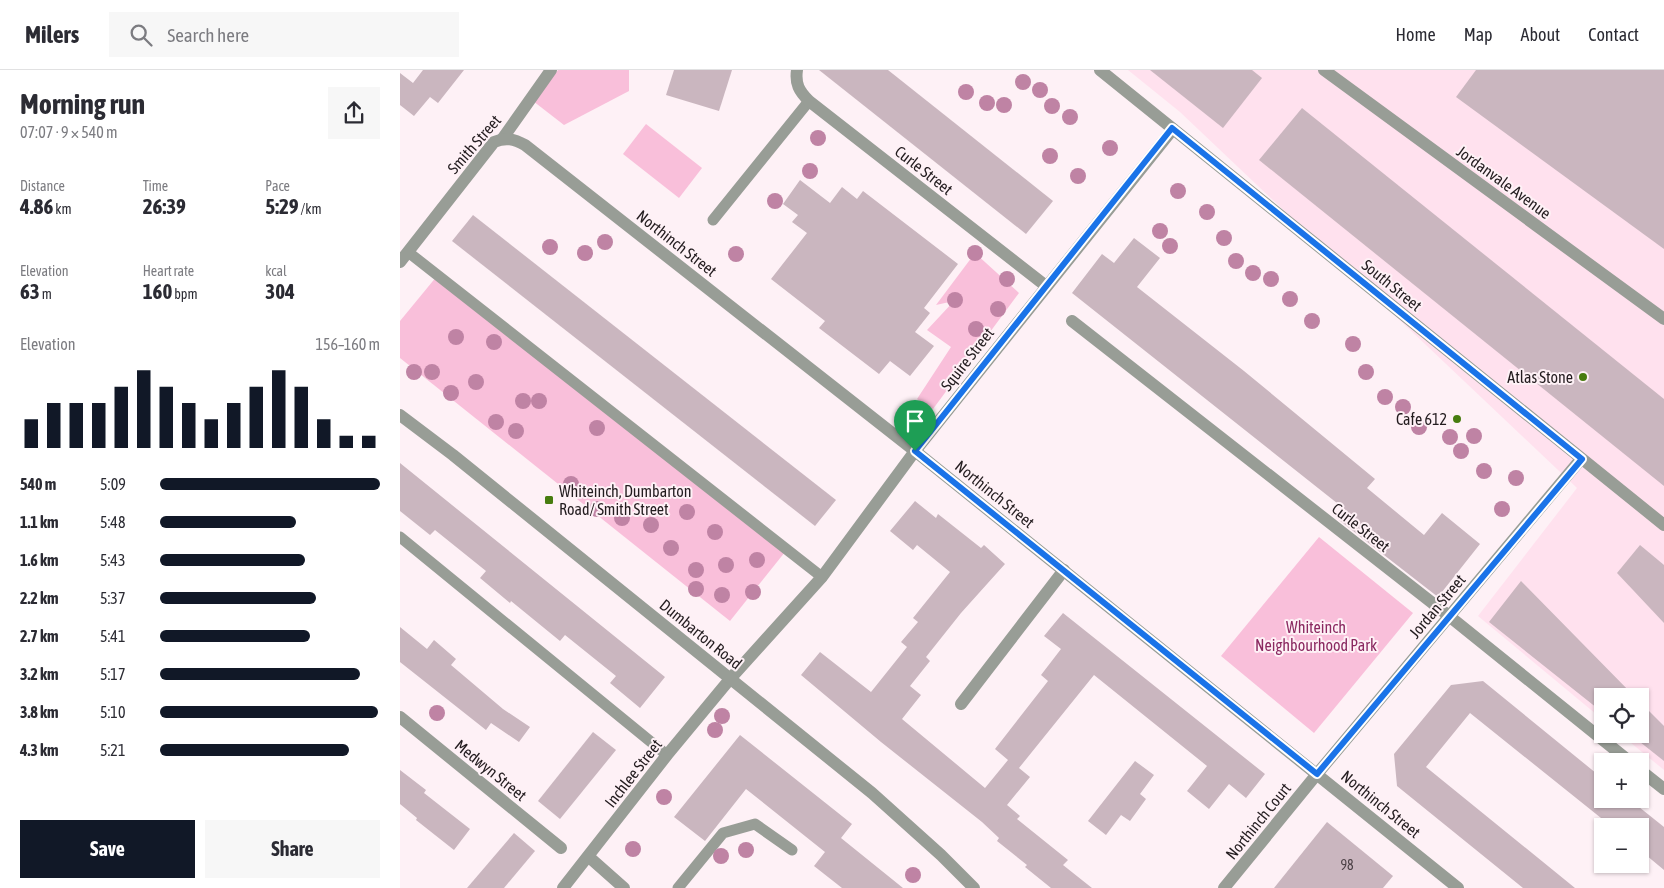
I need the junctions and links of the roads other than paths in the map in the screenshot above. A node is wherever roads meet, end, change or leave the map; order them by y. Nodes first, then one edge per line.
1 (551, 70) edge
2 (797, 70) edge
3 (1100, 70) edge
4 (1324, 70) edge
5 (809, 101) junction
6 (1172, 128) junction
7 (504, 138) junction
8 (713, 220) dead end
9 (408, 252) junction
10 (400, 262) edge
11 (1046, 286) junction
12 (1664, 319) edge
13 (1072, 321) dead end
14 (400, 415) edge
15 (915, 451) junction
16 (1582, 459) junction
17 (1664, 526) edge
18 (400, 537) edge
19 (1064, 570) junction
20 (822, 577) junction
21 (1449, 616) junction
22 (730, 679) junction
23 (961, 704) dead end
24 (400, 717) edge
25 (1619, 753) edge
26 (667, 755) junction
27 (1317, 774) junction
28 (1649, 777) edge
29 (1664, 789) edge
30 (562, 848) dead end
31 (792, 850) dead end
32 (589, 857) junction
33 (563, 888) edge
34 (624, 888) edge
35 (678, 888) edge
36 (974, 888) edge
37 (1224, 888) edge
38 (1458, 888) edge

1 - 7 street, Smith Street
2 - 5 street, Curle Street
3 - 6 street, South Street
4 - 12 street, Jordanvale Avenue
5 - 8 lane
5 - 11 street, Curle Street
6 - 11 street, Squire Street
6 - 16 street, South Street
7 - 9 street, Smith Street
7 - 15 street, Northinch Street
9 - 10 street, Smith Street
9 - 20 lane
11 - 15 street, Squire Street
13 - 21 street, Curle Street
14 - 22 street, Dumbarton Road
15 - 19 street, Northinch Street
15 - 20 street, Squire Street
16 - 17 street, South Street
16 - 21 street, Jordan Street
18 - 26 lane
19 - 23 street
19 - 27 street, Northinch Street
20 - 22 street, Squire Street
21 - 25 street, Curle Street
21 - 27 street, Jordan Street
22 - 26 street, Inchlee Street
22 - 36 street, Dumbarton Road
24 - 30 street, Medwyn Street
26 - 32 street, Inchlee Street
27 - 37 street, Northinch Court
27 - 38 street, Northinch Street
28 - 29 street
31 - 35 lane
32 - 33 street, Inchlee Street
32 - 34 street

